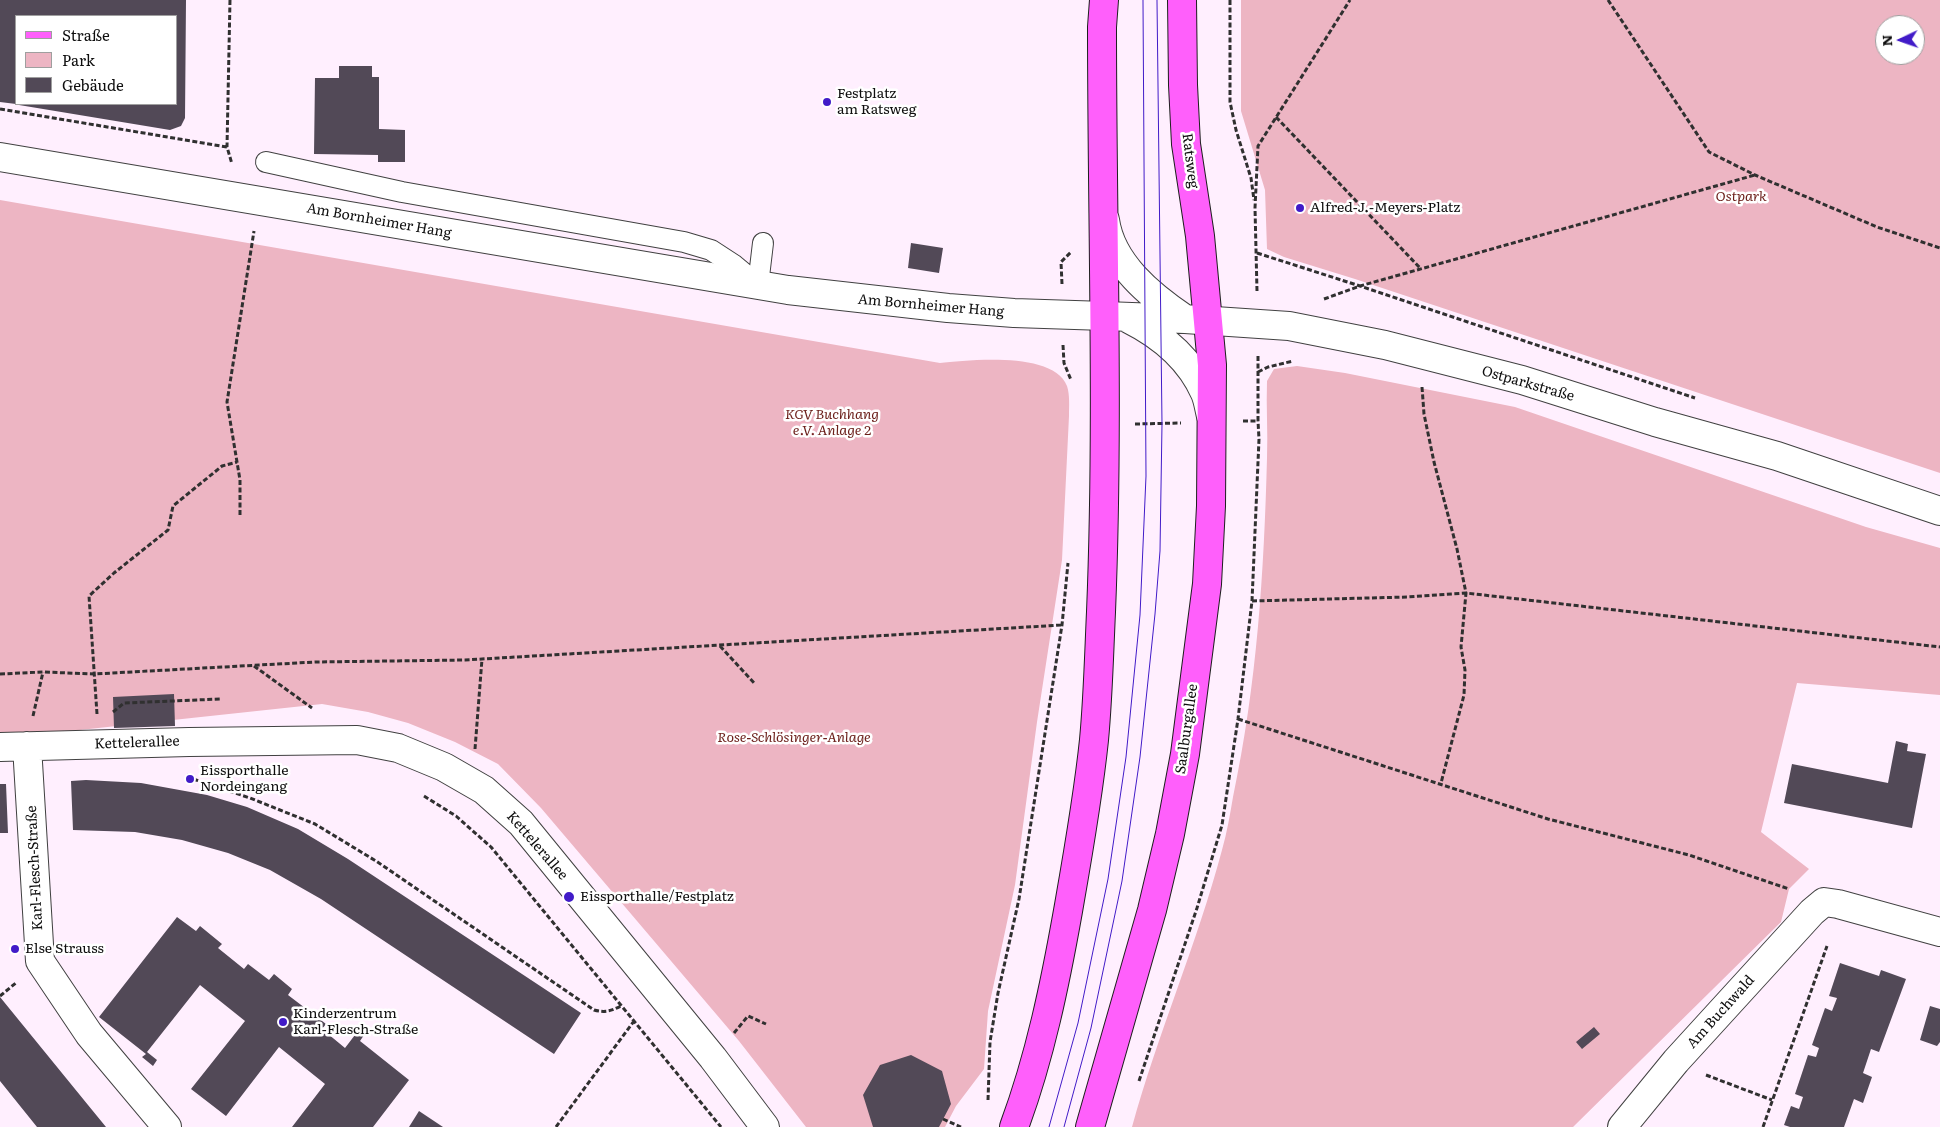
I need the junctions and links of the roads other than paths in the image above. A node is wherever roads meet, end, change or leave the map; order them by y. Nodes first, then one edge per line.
1 (1104, 0) edge
2 (1182, 0) edge
3 (0, 157) edge
4 (266, 162) dead end
5 (1102, 191) junction
6 (763, 242) dead end
7 (758, 285) junction
8 (1114, 316) junction
9 (1197, 320) junction
10 (1200, 422) junction
11 (1940, 511) edge
12 (27, 746) junction
13 (0, 747) edge
14 (1940, 932) edge
15 (167, 1127) edge
16 (765, 1127) edge
17 (1014, 1127) edge
18 (1090, 1127) edge
19 (1622, 1127) edge

1 - 5 main road
2 - 9 main road, Ratsweg
3 - 7 street, Am Bornheimer Hang
4 - 7 lane
5 - 8 main road
5 - 9 street
6 - 7 lane
7 - 8 street, Am Bornheimer Hang
8 - 9 street, Ostparkstraße
8 - 10 street
8 - 17 main road
9 - 10 main road, Saalburgallee
9 - 11 street, Ostparkstraße
10 - 18 main road, Saalburgallee
12 - 13 street, Kettelerallee
12 - 15 street, Karl-Flesch-Straße
12 - 16 street, Kettelerallee
14 - 19 street, Am Buchwald

